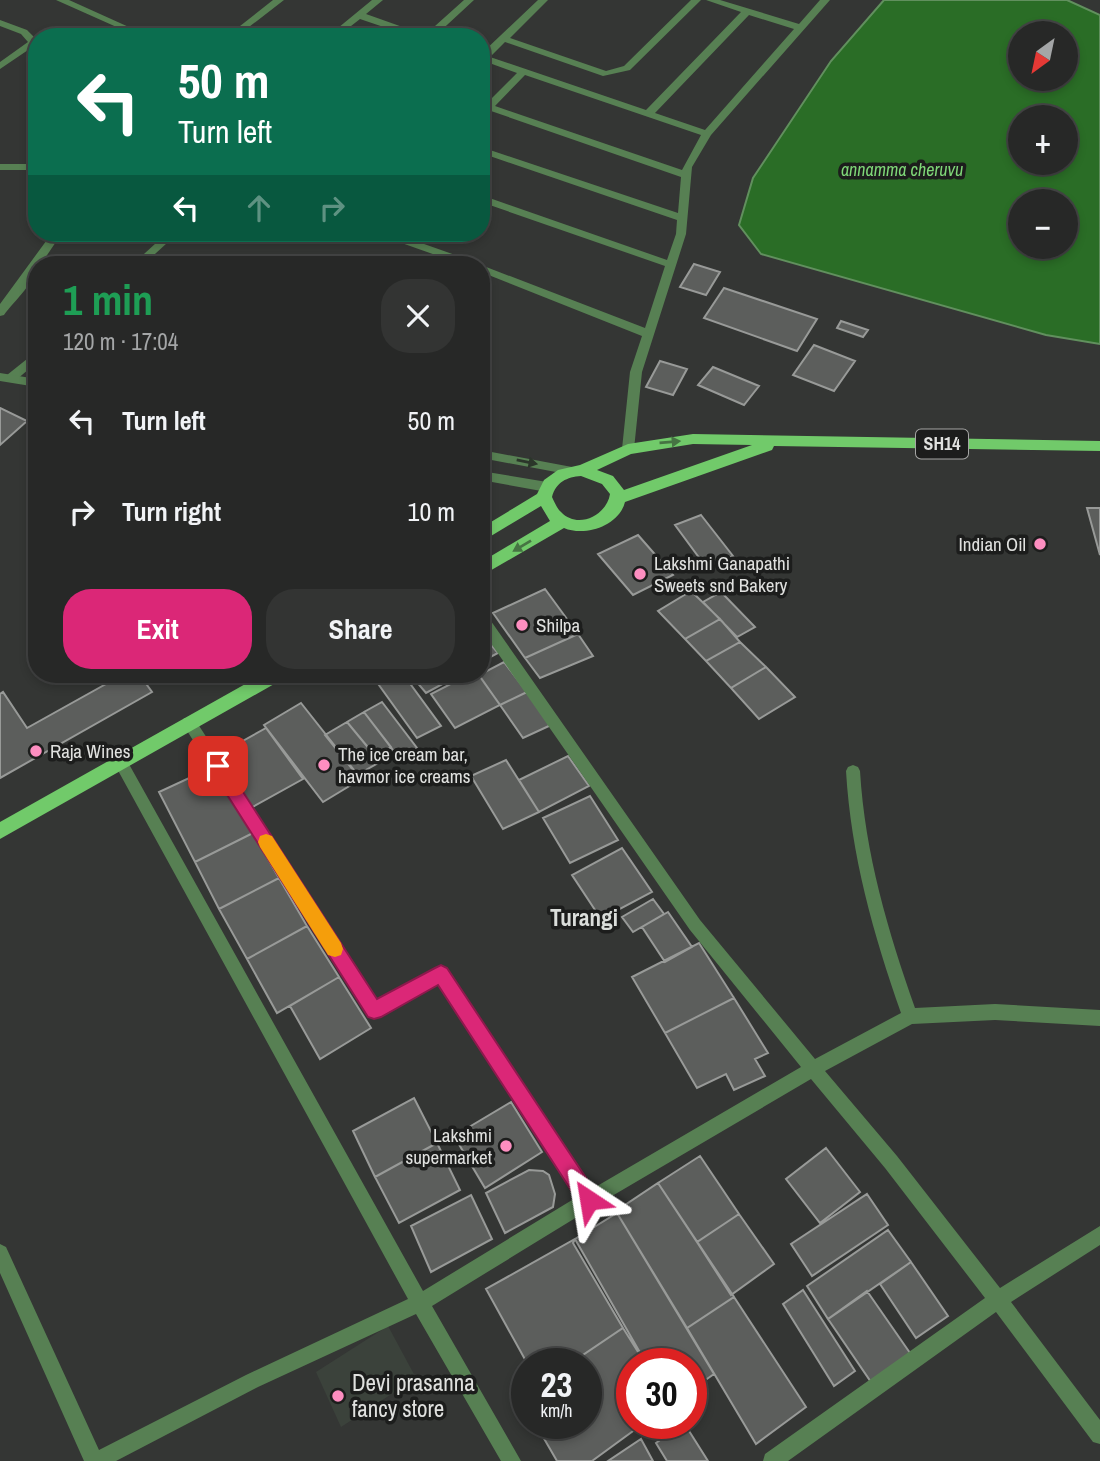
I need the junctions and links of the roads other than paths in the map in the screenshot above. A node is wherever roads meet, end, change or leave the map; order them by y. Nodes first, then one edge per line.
1 (61, 0) edge
2 (378, 0) edge
3 (469, 0) edge
4 (543, 0) edge
5 (696, 0) edge
6 (711, 0) edge
7 (750, 0) edge
8 (825, 0) edge
9 (274, 1) edge
10 (744, 10) junction
11 (359, 15) junction
12 (0, 23) edge
13 (126, 28) edge
14 (241, 28) edge
15 (342, 28) edge
16 (397, 28) edge
17 (435, 28) edge
18 (801, 28) junction
19 (28, 36) edge
20 (504, 38) junction
21 (28, 48) edge
22 (490, 51) edge
23 (490, 59) edge
24 (0, 66) edge
25 (524, 71) junction
26 (490, 106) edge
27 (490, 113) edge
28 (648, 114) junction
29 (707, 134) junction
30 (490, 153) edge
31 (0, 167) edge
32 (28, 167) edge
33 (687, 175) junction
34 (490, 201) edge
35 (683, 218) junction
36 (163, 242) edge
37 (409, 242) edge
38 (147, 256) edge
39 (448, 256) edge
40 (669, 264) junction
41 (490, 272) edge
42 (28, 276) edge
43 (0, 312) edge
44 (648, 334) junction
45 (28, 361) edge
46 (5, 378) edge
47 (28, 382) edge
48 (783, 440) junction
49 (1100, 446) edge
50 (628, 449) junction
51 (490, 456) edge
52 (577, 471) junction
53 (490, 477) edge
54 (545, 492) junction
55 (619, 498) junction
56 (562, 522) junction
57 (490, 530) edge
58 (490, 565) edge
59 (490, 631) edge
60 (260, 683) edge
61 (189, 722) junction
62 (120, 761) junction
63 (853, 771) dead end
64 (0, 831) edge
65 (910, 1016) junction
66 (1100, 1018) edge
67 (813, 1069) junction
68 (589, 1200) junction
69 (1100, 1235) edge
70 (0, 1253) edge
71 (998, 1300) junction
72 (420, 1303) junction
73 (1100, 1435) edge
74 (95, 1461) edge
75 (512, 1461) edge
76 (772, 1461) edge

1 - 13 street
2 - 11 street
3 - 17 street
4 - 20 street
5 - 20 street
6 - 10 street
7 - 10 street
8 - 18 street
9 - 14 street
10 - 18 street
10 - 28 street
11 - 15 street
11 - 16 street
12 - 19 street
18 - 29 street
20 - 22 street
21 - 24 street
23 - 25 street
25 - 26 street
25 - 28 street
27 - 33 street
28 - 29 street
29 - 33 street
30 - 35 street
31 - 32 street
33 - 35 street
34 - 40 street
35 - 40 street
36 - 38 street
37 - 39 street
40 - 44 street
41 - 44 street
42 - 43 street
44 - 50 street
45 - 46 street
46 - 47 street
48 - 49 main road, SH14
50 -> 48 main road, SH14
48 - 55 main road, SH14
50 - 52 main road, SH14
51 -> 52 street
52 - 54 main road, SH14
52 - 55 main road
53 - 54 street
54 - 56 main road
54 - 57 main road
55 - 56 main road
56 -> 58 main road
59 - 67 street
60 - 61 main road
61 - 62 main road
61 - 68 street
62 - 64 main road
62 - 72 street
63 - 65 street
65 - 66 street
65 - 67 street
67 - 68 street
67 - 71 street
68 - 72 street
69 - 71 street
70 - 74 street
71 - 73 street
71 - 76 street
72 - 74 street
72 - 75 street

